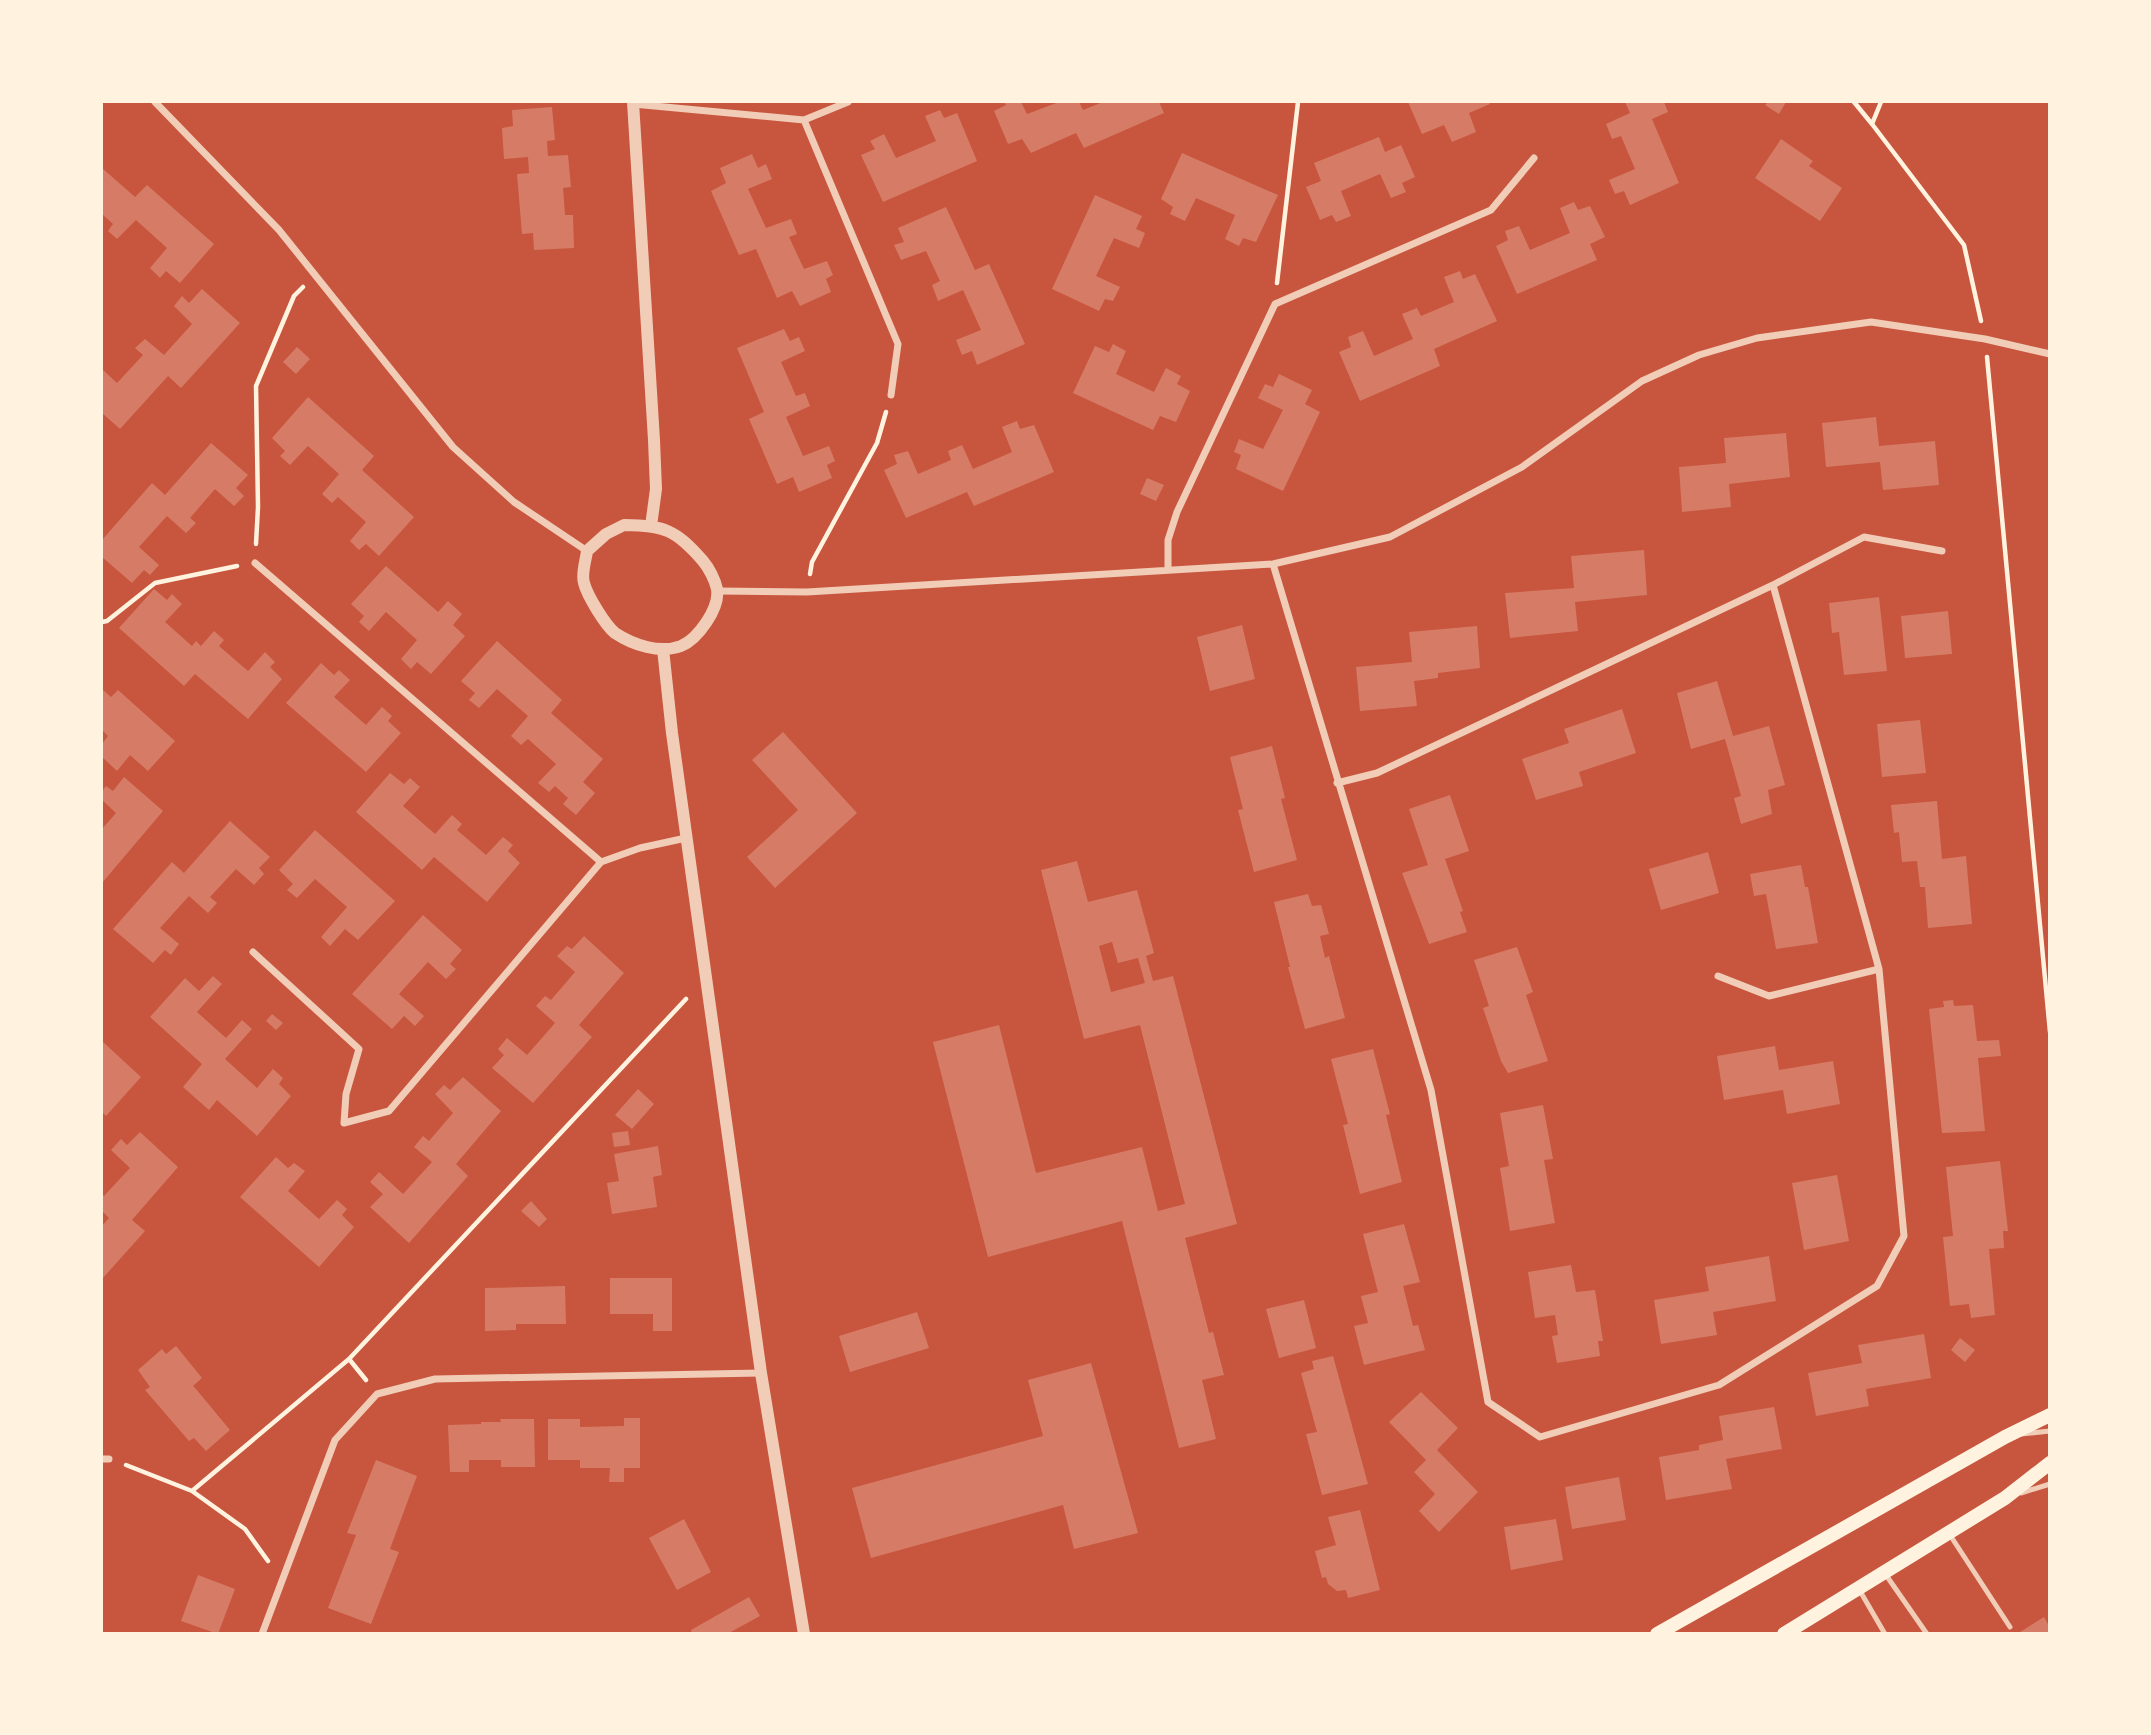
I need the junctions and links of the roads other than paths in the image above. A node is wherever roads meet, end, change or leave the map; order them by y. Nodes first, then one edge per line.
1 (155, 102) edge
2 (848, 102) edge
3 (633, 103) edge
4 (804, 120) junction
5 (1534, 158) dead end
6 (2049, 354) edge
7 (891, 395) road end
8 (652, 526) junction
9 (587, 551) junction
10 (1942, 551) dead end
11 (255, 563) road end
12 (1273, 564) junction
13 (1168, 570) junction
14 (1773, 585) junction
15 (718, 591) junction
16 (663, 649) junction
17 (1337, 783) junction
18 (686, 838) junction
19 (601, 862) junction
20 (253, 952) dead end
21 (1879, 969) junction
22 (1718, 976) dead end
23 (761, 1373) junction
24 (2049, 1415) edge
25 (2049, 1430) edge
26 (2005, 1437) junction
27 (2049, 1463) edge
28 (2049, 1484) edge
29 (2004, 1498) junction
30 (1949, 1532) junction
31 (1884, 1572) junction
32 (1859, 1588) junction
33 (2010, 1627) dead end
34 (262, 1633) edge
35 (804, 1633) edge
36 (1657, 1633) edge
37 (1784, 1633) edge
38 (1885, 1633) edge
39 (1927, 1633) edge

1 - 9 street
2 - 4 street
3 - 4 street
3 - 8 street
4 - 7 street
5 - 13 street
6 - 12 street
8 - 9 street
8 - 15 street
9 - 16 street
10 - 14 street
11 - 19 street
12 - 13 street
12 - 17 street
13 - 15 street
14 - 17 street
14 - 21 street
15 - 16 street
16 - 18 street
17 - 21 street
18 - 19 street
18 - 23 street
19 - 20 street
21 - 22 street
23 - 34 street
23 - 35 street
24 - 26 main road
25 - 26 lane
26 - 36 main road
27 - 29 main road
28 - 29 lane
29 - 30 main road
30 - 31 main road
30 - 33 lane
31 - 32 main road
31 - 39 lane
32 - 37 main road
32 - 38 lane

